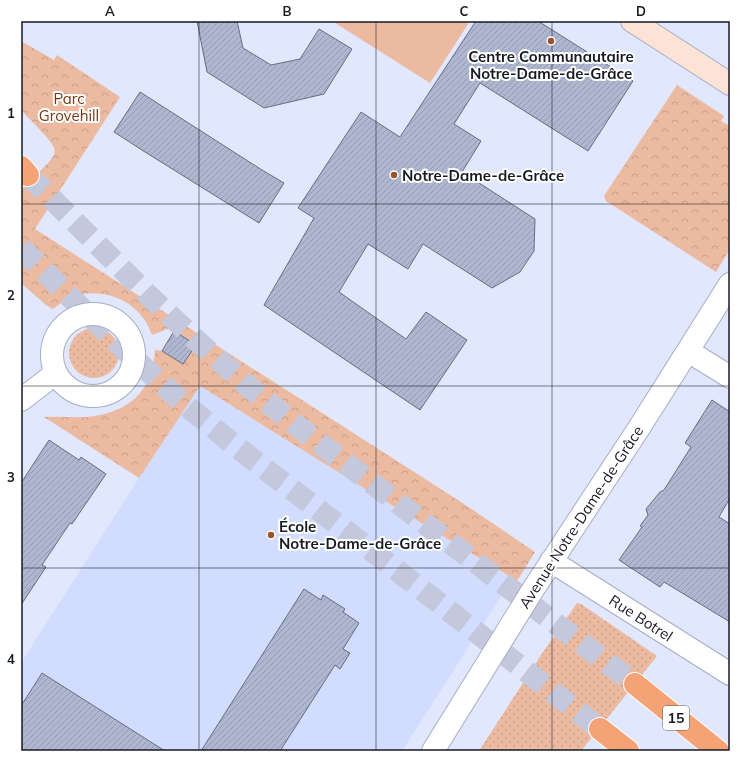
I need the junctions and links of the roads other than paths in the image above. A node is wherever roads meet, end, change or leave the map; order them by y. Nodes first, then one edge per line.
1 (632, 21) edge
2 (730, 84) edge
3 (730, 284) edge
4 (688, 350) junction
5 (56, 373) dead end
6 (730, 377) edge
7 (21, 400) edge
8 (551, 561) junction
9 (730, 674) edge
10 (635, 684) tunnel mouth
11 (600, 729) tunnel mouth
12 (433, 751) edge
13 (628, 751) edge
14 (718, 751) edge

1 - 2 main road
3 - 4 street, Avenue Notre-Dame-de-Grâce
4 - 6 street
4 - 8 street, Avenue Notre-Dame-de-Grâce
5 - 7 street
8 - 9 street, Rue Botrel
8 - 12 street, Avenue Notre-Dame-de-Grâce
10 - 14 highway, 15
11 - 13 highway

